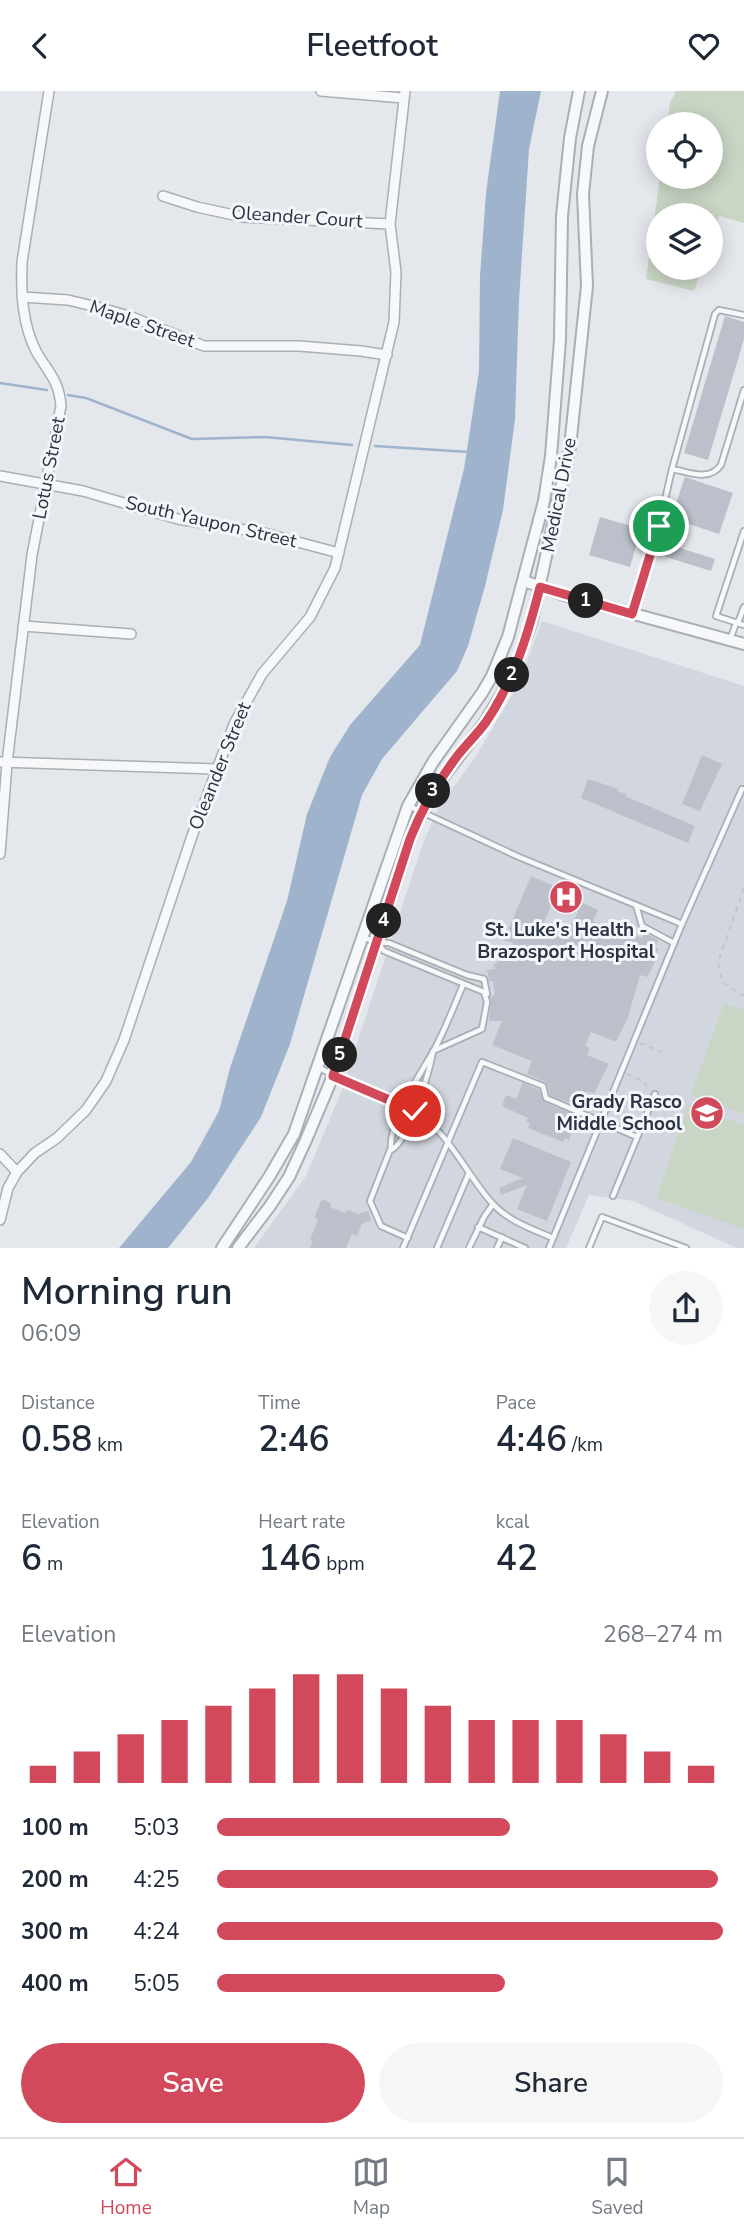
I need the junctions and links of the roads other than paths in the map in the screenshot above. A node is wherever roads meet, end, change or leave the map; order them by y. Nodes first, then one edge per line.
1 (49, 91) edge
2 (321, 91) edge
3 (579, 91) edge
4 (602, 91) edge
5 (404, 95) edge
6 (163, 196) dead end
7 (390, 224) junction
8 (22, 297) junction
9 (744, 315) edge
10 (387, 355) junction
11 (744, 390) edge
12 (672, 469) junction
13 (0, 475) edge
14 (46, 485) junction
15 (744, 531) edge
16 (340, 553) junction
17 (524, 581) junction
18 (540, 587) junction
19 (744, 607) edge
20 (632, 614) junction
21 (736, 623) junction
22 (744, 625) edge
23 (23, 627) junction
24 (131, 634) dead end
25 (730, 640) junction
26 (744, 644) edge
27 (3, 763) edge
28 (216, 769) junction
29 (742, 789) dead end
30 (408, 806) junction
31 (421, 812) junction
32 (0, 854) edge
33 (636, 905) junction
34 (682, 924) junction
35 (361, 937) junction
36 (377, 942) junction
37 (674, 943) junction
38 (463, 985) junction
39 (487, 1002) junction
40 (433, 1051) junction
41 (317, 1067) junction
42 (333, 1076) junction
43 (652, 1093) road end
44 (403, 1106) junction
45 (415, 1111) junction
46 (601, 1121) junction
47 (638, 1137) junction
48 (447, 1142) junction
49 (391, 1150) junction
50 (0, 1154) edge
51 (17, 1172) junction
52 (469, 1172) junction
53 (613, 1196) dead end
54 (493, 1204) junction
55 (0, 1220) edge
56 (478, 1227) junction
57 (502, 1237) junction
58 (408, 1238) junction
59 (553, 1238) junction
60 (222, 1248) edge
61 (238, 1248) edge
62 (403, 1248) edge
63 (437, 1248) edge
64 (469, 1248) edge
65 (497, 1248) edge
66 (525, 1248) edge
67 (549, 1248) edge
68 (589, 1248) edge
69 (687, 1248) edge

1 - 8 street, Lotus Street
2 - 5 street
3 - 17 street, Medical Drive
4 - 18 street, Medical Drive
5 - 7 street, Oleander Street
6 - 7 street, Oleander Court
7 - 10 street, Oleander Street
8 - 10 street, Maple Street
8 - 14 street, Lotus Street
9 - 12 lane
10 - 16 street, Oleander Street
11 - 12 lane
12 - 20 lane
13 - 14 street, South Yaupon Street
14 - 16 street, South Yaupon Street
14 - 23 street, Lotus Street
15 - 21 lane
16 - 28 street, Oleander Street
17 - 18 street
17 - 30 street, Medical Drive
18 - 20 street
18 - 31 street, Medical Drive
19 - 21 lane
20 - 25 street
21 - 22 lane
21 - 25 lane
23 - 24 street
23 - 27 street, Lotus Street
25 - 26 street
27 - 28 street
27 - 32 street, Lotus Street
28 - 51 street, Oleander Street
29 - 34 lane
30 - 31 lane
30 - 35 street, Medical Drive
31 - 33 lane
31 - 36 street, Medical Drive
33 - 34 lane
33 - 37 lane
34 - 37 lane
35 - 36 lane
35 - 41 street, Medical Drive
36 - 38 lane
36 - 39 lane
36 - 42 street, Medical Drive
37 - 46 lane
38 - 39 lane
38 - 40 lane
39 - 40 lane
40 - 44 lane
40 - 45 lane
41 - 42 lane
41 - 60 street, Medical Drive
42 - 44 lane
42 - 61 street, Medical Drive
43 - 47 lane
44 - 45 lane
44 - 49 lane
45 - 48 lane
45 - 49 lane
46 - 47 lane
46 - 48 lane
46 - 59 lane
47 - 53 lane
48 - 52 lane
48 - 58 lane
49 - 58 lane
50 - 51 street
51 - 55 street
52 - 54 lane
52 - 63 lane
54 - 56 lane
54 - 59 lane
56 - 57 lane
56 - 64 lane
57 - 65 lane
57 - 66 lane
58 - 62 lane
59 - 67 lane
68 - 69 lane

